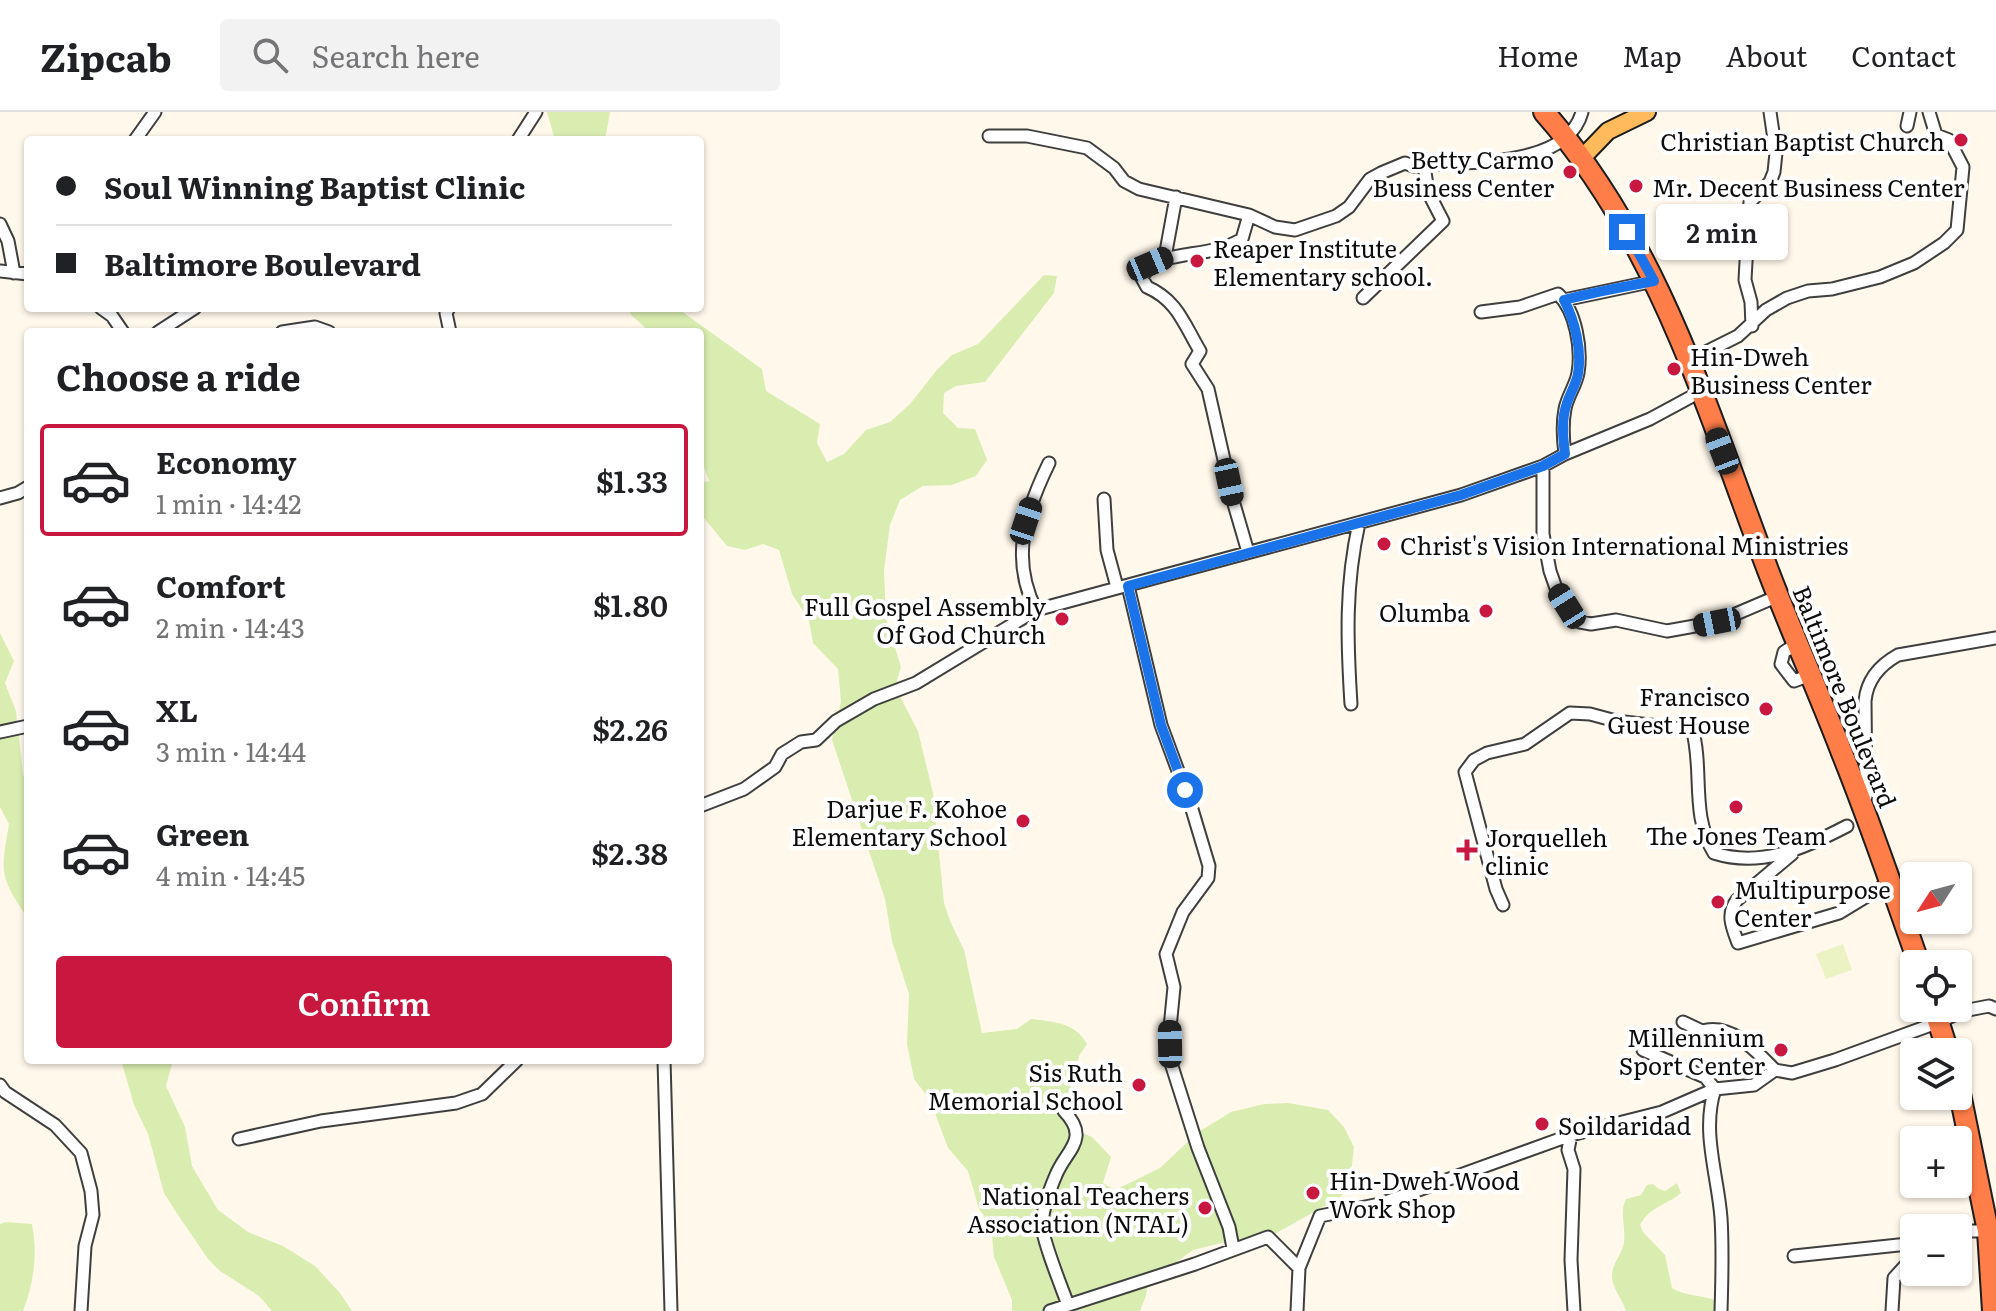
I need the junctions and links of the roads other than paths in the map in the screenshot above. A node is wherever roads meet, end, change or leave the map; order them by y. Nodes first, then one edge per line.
1 (155, 112) edge
2 (536, 112) edge
3 (1544, 112) edge
4 (1582, 112) edge
5 (1647, 112) edge
6 (1770, 112) edge
7 (1910, 112) edge
8 (1929, 112) edge
9 (1907, 126) dead end
10 (138, 136) edge
11 (521, 136) edge
12 (989, 136) dead end
13 (1566, 137) junction
14 (1582, 158) junction
15 (1424, 165) junction
16 (1176, 197) junction
17 (1249, 215) junction
18 (0, 224) edge
19 (1165, 257) junction
20 (0, 271) edge
21 (14, 273) junction
22 (24, 274) edge
23 (1654, 281) junction
24 (1363, 298) dead end
25 (1564, 300) junction
26 (106, 312) edge
27 (189, 312) edge
28 (1481, 312) dead end
29 (1752, 326) junction
30 (120, 328) edge
31 (164, 328) edge
32 (296, 328) edge
33 (318, 328) edge
34 (1690, 360) junction
35 (1700, 392) junction
36 (1565, 454) junction
37 (1049, 463) dead end
38 (1543, 466) junction
39 (24, 489) edge
40 (0, 498) edge
41 (1104, 499) dead end
42 (1359, 523) junction
43 (1248, 552) junction
44 (1122, 586) junction
45 (1778, 596) junction
46 (1036, 610) junction
47 (1996, 638) edge
48 (1351, 704) dead end
49 (24, 727) edge
50 (0, 732) edge
51 (704, 804) edge
52 (1868, 822) junction
53 (1847, 826) dead end
54 (1796, 851) junction
55 (1890, 882) junction
56 (1503, 905) dead end
57 (1914, 950) edge
58 (1972, 1009) edge
59 (1996, 1009) edge
60 (1683, 1022) dead end
61 (1921, 1022) edge
62 (1643, 1050) dead end
63 (513, 1064) edge
64 (664, 1064) edge
65 (1775, 1070) junction
66 (1715, 1089) junction
67 (2, 1090) edge
68 (1963, 1110) edge
69 (1064, 1111) dead end
70 (1571, 1135) junction
71 (239, 1139) dead end
72 (1972, 1231) edge
73 (1988, 1231) junction
74 (1900, 1245) edge
75 (1233, 1248) junction
76 (1794, 1256) dead end
77 (1299, 1268) junction
78 (1900, 1271) edge
79 (1068, 1305) junction
80 (81, 1311) edge
81 (671, 1311) edge
82 (1050, 1311) edge
83 (1297, 1311) edge
84 (1574, 1311) edge
85 (1721, 1311) edge
86 (1892, 1311) edge
87 (1993, 1311) edge

1 - 10 street
2 - 11 street
3 - 13 highway, Baltimore Boulevard
4 - 13 street
5 - 14 main road
6 - 29 street
7 - 9 street
8 - 29 street
12 - 16 street
13 - 14 highway, Baltimore Boulevard
13 - 15 street
14 - 23 highway, Baltimore Boulevard
15 - 17 street
15 - 24 street
16 - 17 street
16 - 19 street
17 - 19 street
18 - 21 street
19 - 43 street
20 - 21 street
21 - 22 street
23 - 25 street
23 - 34 highway, Baltimore Boulevard
25 - 28 street
25 - 36 street
26 - 30 street
27 - 31 street
29 - 34 street
32 - 33 street
34 - 35 highway, Baltimore Boulevard
35 - 36 street
35 - 45 highway, Baltimore Boulevard
36 - 38 street
37 - 46 street
38 - 42 street
38 - 45 street
39 - 40 street
41 - 44 street
42 - 43 street
42 - 48 street
43 - 44 street
44 - 46 street
44 - 75 street
45 - 52 highway, Baltimore Boulevard
46 - 51 street
47 - 52 street
49 - 50 street
52 - 55 highway, Baltimore Boulevard
53 - 54 street
54 - 55 street
54 - 56 street
55 - 57 highway, Baltimore Boulevard
58 - 59 street
60 - 65 street
61 - 65 street
62 - 66 street
63 - 71 street
64 - 81 street
65 - 66 street
66 - 70 street
66 - 85 street
67 - 80 street
68 - 73 highway
69 - 79 street
70 - 77 street
70 - 84 street
72 - 73 street
73 - 87 highway
74 - 76 street
75 - 77 street
75 - 79 street
77 - 83 street
78 - 86 street
79 - 82 street

